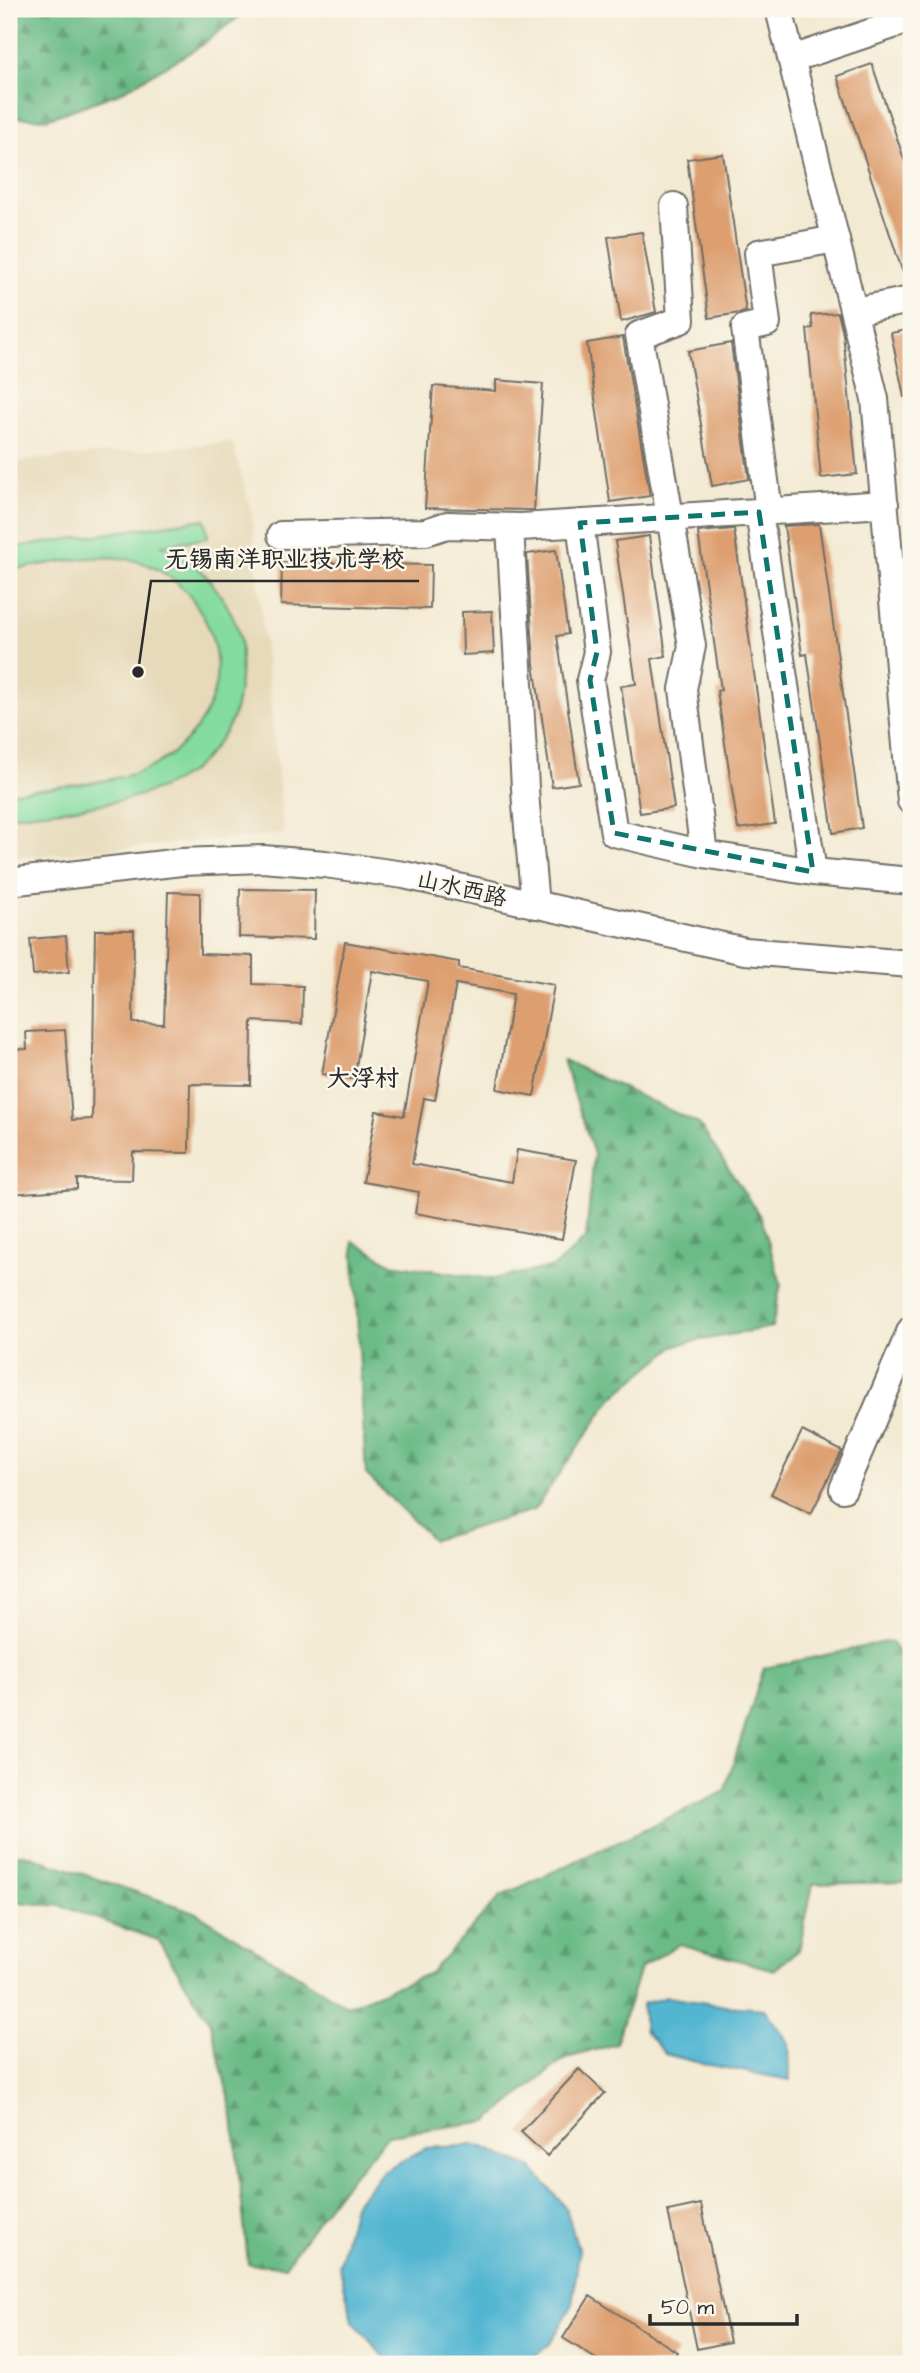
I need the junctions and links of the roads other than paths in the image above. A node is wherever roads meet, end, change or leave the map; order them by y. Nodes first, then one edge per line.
1 (779, 9) edge
2 (911, 19) edge
3 (792, 60) junction
4 (674, 206) dead end
5 (836, 239) junction
6 (911, 300) edge
7 (854, 311) junction
8 (885, 504) junction
9 (764, 512) junction
10 (671, 518) junction
11 (580, 523) junction
12 (510, 527) junction
13 (281, 535) dead end
14 (911, 801) edge
15 (705, 854) junction
16 (813, 872) junction
17 (911, 881) edge
18 (9, 882) edge
19 (536, 905) junction
20 (911, 964) edge
21 (911, 1330) edge
22 (843, 1489) dead end

1 - 3 street
2 - 3 street
3 - 5 street
4 - 10 street
5 - 7 street
5 - 9 street
6 - 7 street
7 - 8 street
8 - 9 street
8 - 14 street
9 - 10 street
9 - 16 street
10 - 11 street
10 - 15 street
11 - 12 street
11 - 15 street
12 - 13 street
12 - 19 street
15 - 16 street
16 - 17 street
18 - 19 street, 山水西路
19 - 20 street, 山水西路
21 - 22 street

